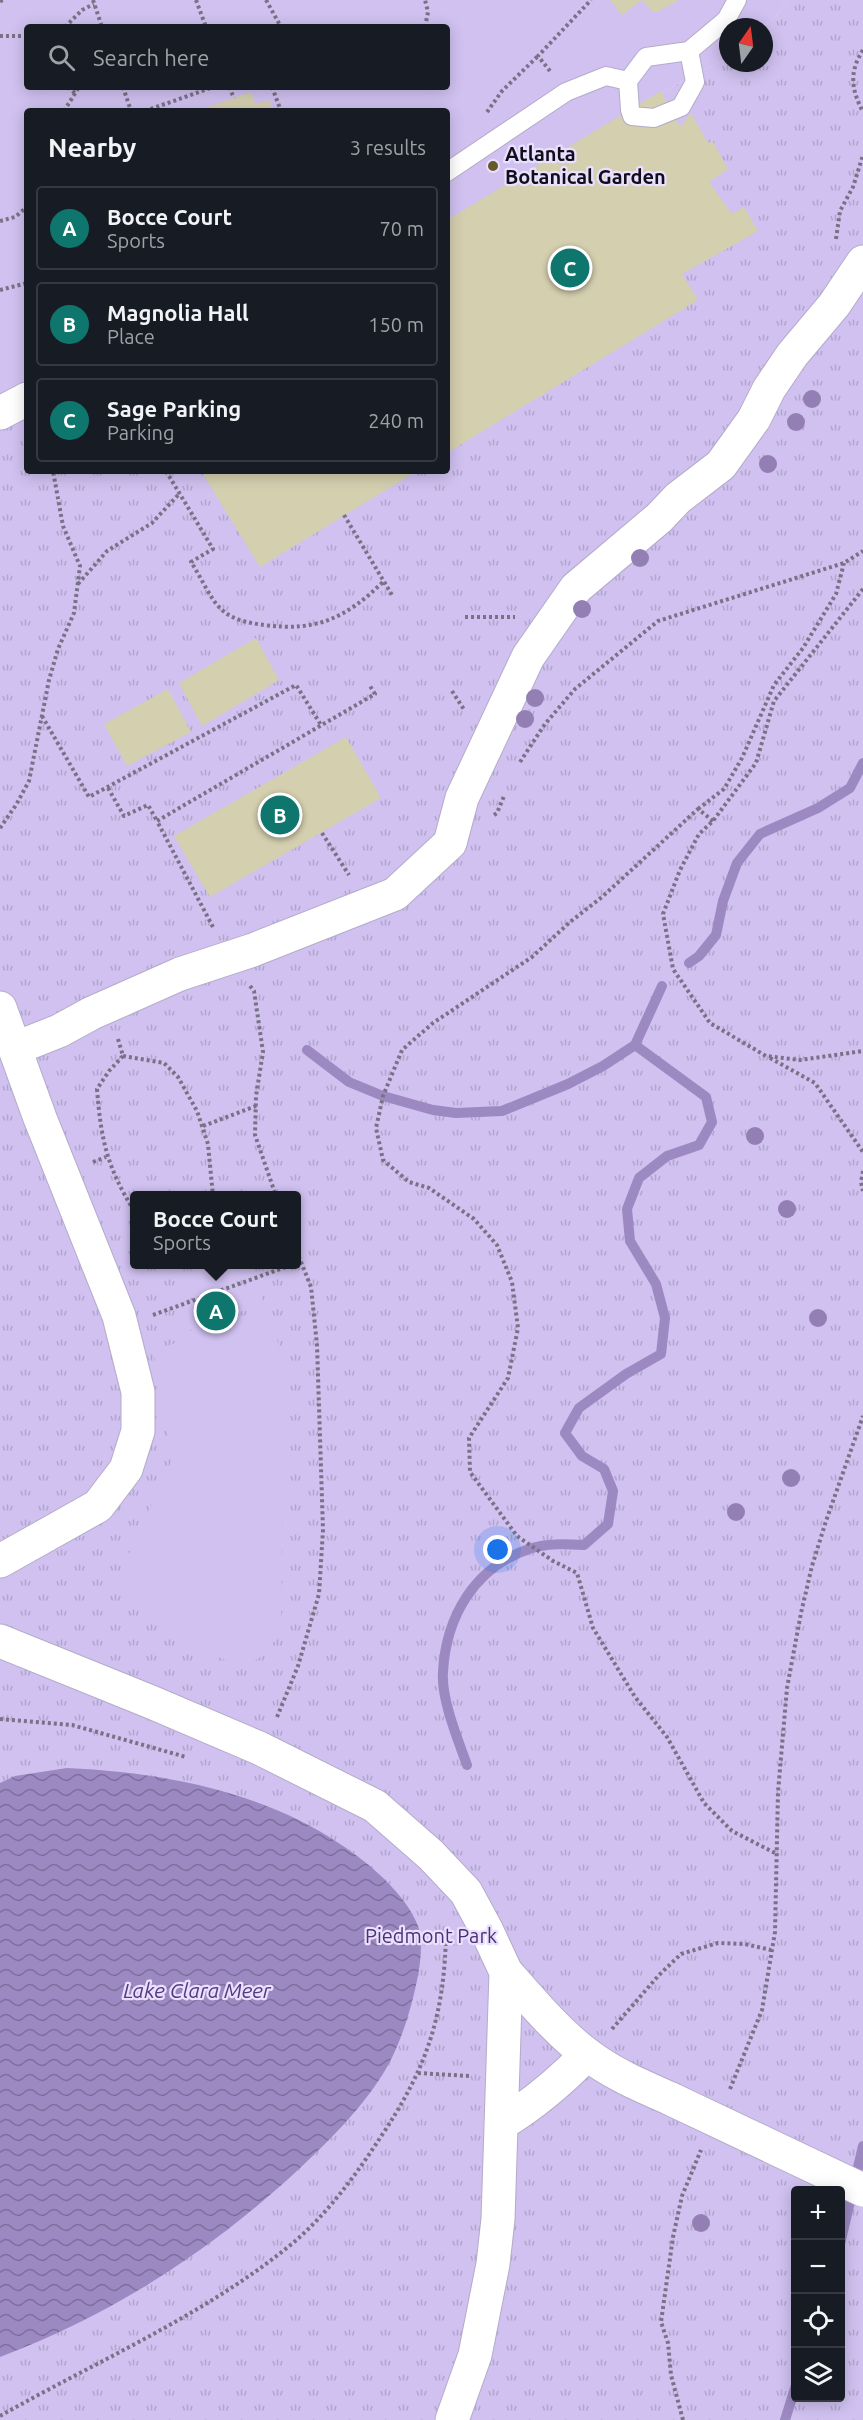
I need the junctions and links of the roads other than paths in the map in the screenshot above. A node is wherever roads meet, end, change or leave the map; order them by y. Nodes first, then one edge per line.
1 (737, 0) edge
2 (689, 51) junction
3 (628, 81) junction
4 (450, 170) edge
5 (861, 265) edge
6 (24, 401) edge
7 (0, 413) edge
8 (0, 1008) edge
9 (16, 1048) junction
10 (0, 1561) edge
11 (0, 1641) edge
12 (506, 1972) junction
13 (587, 2054) junction
14 (501, 2124) junction
15 (863, 2190) edge
16 (452, 2420) edge

1 - 2 lane
2 - 3 lane
2 - 3 lane
3 - 4 lane
5 - 9 street
6 - 7 street
8 - 9 street
9 - 10 street
11 - 12 street
12 - 13 street
12 - 14 street
13 - 14 street
13 - 15 street, bridge
14 - 16 street

